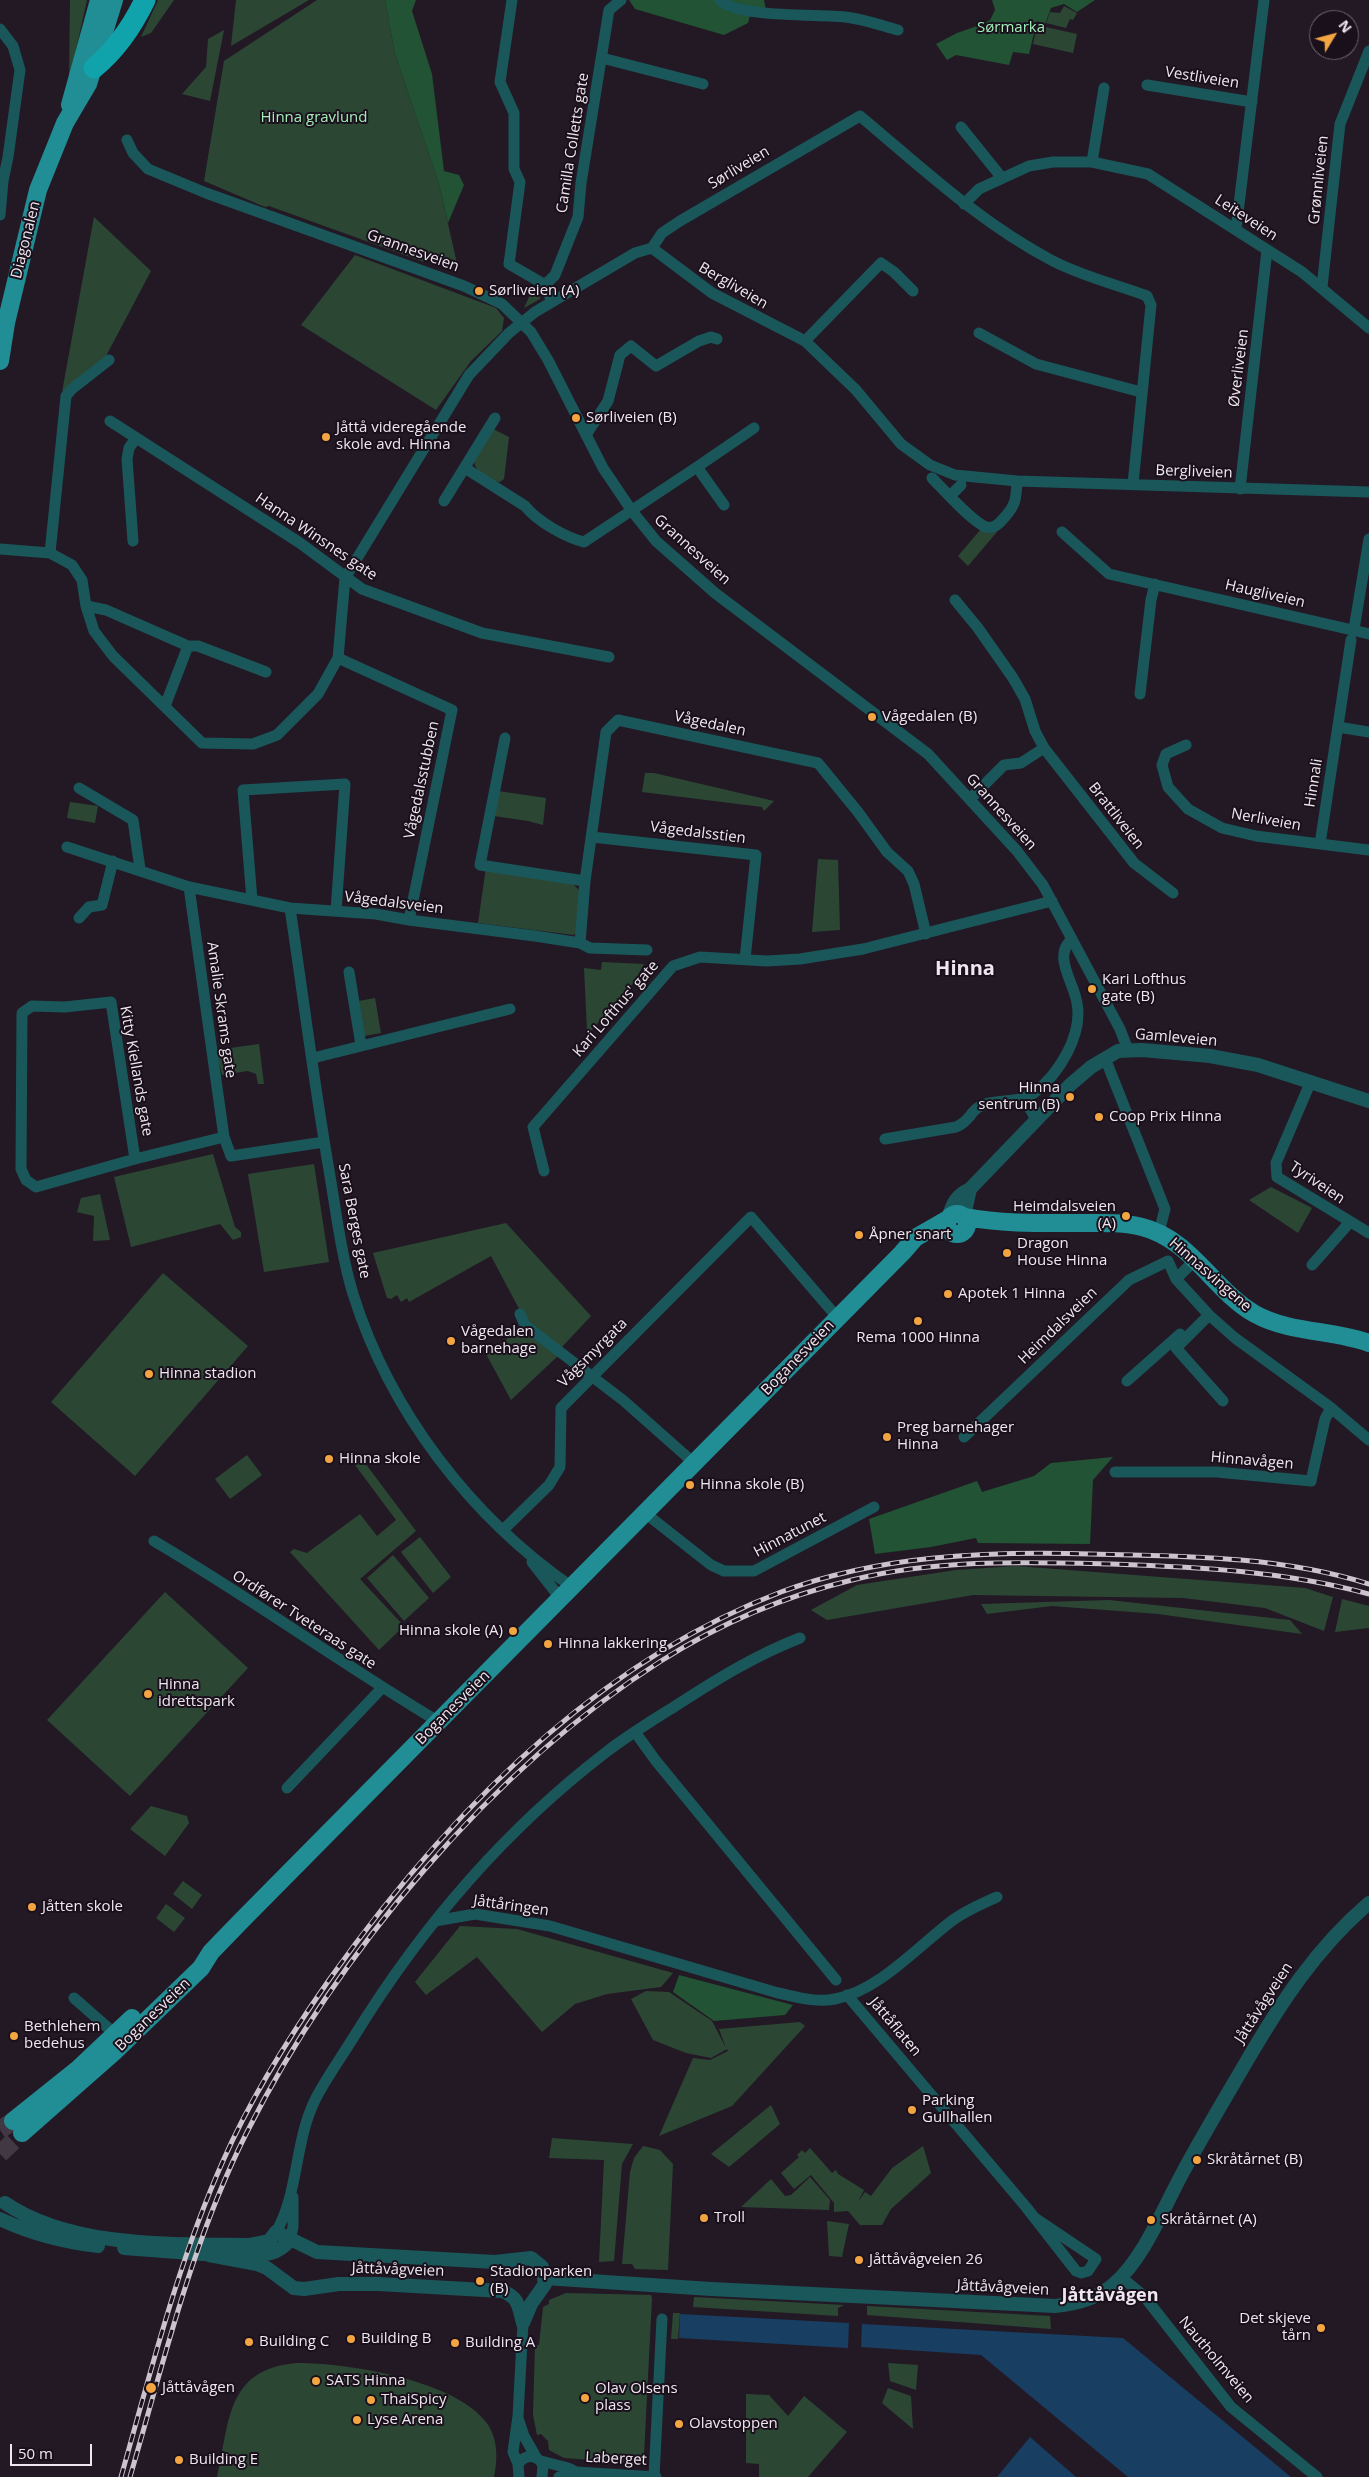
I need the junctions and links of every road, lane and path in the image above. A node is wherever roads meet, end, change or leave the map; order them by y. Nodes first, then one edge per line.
1 (99, 0) edge
2 (114, 0) edge
3 (145, 0) edge
4 (512, 0) edge
5 (620, 0) edge
6 (720, 0) edge
7 (1264, 0) edge
8 (0, 29) edge
9 (898, 30) dead end
10 (1369, 51) edge
11 (602, 58) junction
12 (94, 68) junction
13 (703, 84) dead end
14 (1147, 85) dead end
15 (1104, 88) dead end
16 (1252, 102) junction
17 (66, 123) junction
18 (961, 127) dead end
19 (127, 140) dead end
20 (1092, 162) junction
21 (1002, 178) junction
22 (964, 204) junction
23 (0, 215) edge
24 (1236, 229) junction
25 (652, 248) junction
26 (1267, 250) junction
27 (545, 285) junction
28 (1322, 287) junction
29 (913, 291) dead end
30 (552, 300) junction
31 (522, 322) junction
32 (1369, 328) edge
33 (979, 333) dead end
34 (717, 339) dead end
35 (805, 341) junction
36 (109, 360) dead end
37 (0, 361) edge
38 (1141, 392) junction
39 (495, 418) dead end
40 (110, 421) dead end
41 (754, 428) dead end
42 (586, 436) junction
43 (136, 438) junction
44 (697, 467) junction
45 (465, 468) junction
46 (932, 478) dead end
47 (1017, 481) junction
48 (1134, 484) junction
49 (960, 485) dead end
50 (1240, 489) junction
51 (1369, 492) edge
52 (950, 496) junction
53 (444, 501) dead end
54 (724, 505) dead end
55 (632, 511) junction
56 (1062, 532) dead end
57 (1369, 539) edge
58 (133, 541) dead end
59 (0, 549) edge
60 (50, 553) junction
61 (345, 578) junction
62 (1155, 584) junction
63 (955, 600) dead end
64 (86, 606) junction
65 (1369, 634) edge
66 (1352, 635) junction
67 (188, 646) junction
68 (609, 657) dead end
69 (338, 658) junction
70 (266, 672) dead end
71 (1140, 694) dead end
72 (165, 706) junction
73 (1338, 727) junction
74 (1369, 732) edge
75 (505, 738) dead end
76 (1186, 745) dead end
77 (1044, 748) junction
78 (78, 788) dead end
79 (970, 799) junction
80 (592, 837) junction
81 (1320, 844) junction
82 (67, 847) dead end
83 (1369, 850) edge
84 (113, 861) junction
85 (140, 869) junction
86 (585, 881) junction
87 (189, 886) junction
88 (1173, 893) dead end
89 (252, 900) junction
90 (1052, 901) junction
91 (290, 908) junction
92 (336, 911) junction
93 (79, 918) dead end
94 (409, 920) junction
95 (926, 934) junction
96 (1072, 939) junction
97 (580, 944) junction
98 (647, 950) dead end
99 (745, 959) junction
100 (350, 972) dead end
101 (510, 1009) dead end
102 (361, 1045) junction
103 (1128, 1050) junction
104 (313, 1058) junction
105 (1104, 1058) junction
106 (1311, 1080) junction
107 (1027, 1096) junction
108 (1369, 1101) edge
109 (1037, 1121) junction
110 (224, 1137) junction
111 (885, 1140) dead end
112 (324, 1142) junction
113 (135, 1159) junction
114 (544, 1171) dead end
115 (957, 1222) junction
116 (1350, 1222) junction
117 (1158, 1232) junction
118 (1369, 1233) edge
119 (1195, 1260) junction
120 (1312, 1265) dead end
121 (1176, 1279) junction
122 (1207, 1313) junction
123 (520, 1314) dead end
124 (837, 1317) junction
125 (1369, 1343) edge
126 (592, 1377) junction
127 (1127, 1381) dead end
128 (1223, 1401) dead end
129 (1331, 1408) junction
130 (964, 1437) dead end
131 (1369, 1440) edge
132 (694, 1463) junction
133 (1115, 1472) dead end
134 (874, 1507) dead end
135 (645, 1513) junction
136 (502, 1530) junction
137 (154, 1541) dead end
138 (566, 1593) junction
139 (800, 1638) dead end
140 (382, 1688) junction
141 (439, 1722) junction
142 (635, 1732) junction
143 (288, 1788) dead end
144 (997, 1897) dead end
145 (1369, 1903) edge
146 (435, 1921) junction
147 (211, 1952) junction
148 (836, 1980) dead end
149 (847, 1995) junction
150 (74, 1998) dead end
151 (115, 2034) junction
152 (292, 2185) junction
153 (5, 2204) dead end
154 (1035, 2218) junction
155 (0, 2219) edge
156 (276, 2232) junction
157 (290, 2240) junction
158 (209, 2255) junction
159 (1121, 2277) junction
160 (545, 2278) junction
161 (662, 2319) dead end
162 (523, 2323) junction
163 (518, 2416) junction
164 (539, 2459) junction
165 (576, 2472) junction
166 (518, 2473) edge
167 (542, 2477) edge
168 (559, 2477) edge
169 (655, 2477) edge
170 (1317, 2477) edge

1 - 17 main road, Diagonalen
2 - 12 main road, Diagonalen
3 - 12 highway
4 - 27 street
5 - 11 street, Camilla Colletts gate
6 - 9 street
7 - 16 street, Vestliveien
8 - 23 street
10 - 28 street, Grønnliveien
11 - 13 street, Camilla Colletts gate
11 - 27 street, Camilla Colletts gate
12 - 17 main road, Diagonalen
14 - 16 street, Vestliveien
15 - 20 street
16 - 24 street, Vestliveien
17 - 37 main road, Diagonalen
18 - 21 street
19 - 31 street, Grannesveien
20 - 21 street, Leiteveien
20 - 24 street, Leiteveien
21 - 22 street, Leiteveien
22 - 25 street, Sørliveien
22 - 38 street
24 - 26 street, Leiteveien
25 - 30 street, Sørliveien
25 - 35 street, Bergliveien
26 - 28 street, Leiteveien
26 - 50 street, Øverliveien
27 - 30 street
28 - 32 street, Leiteveien
29 - 35 street
30 - 31 street, Sørliveien
31 - 42 street, Grannesveien
31 - 61 street, Sørliveien
33 - 38 street
34 - 42 street
35 - 47 street, Bergliveien
36 - 60 street
38 - 48 street
39 - 45 street
40 - 43 street, Hanna Winsnes gate
41 - 44 street
42 - 55 street, Grannesveien
43 - 58 street
43 - 61 street, Hanna Winsnes gate
44 - 54 street
44 - 55 street
45 - 53 street
45 - 55 street
46 - 52 street
47 - 48 street, Bergliveien
47 - 52 street
48 - 50 street, Bergliveien
49 - 52 street
50 - 51 street, Bergliveien
55 - 79 street, Grannesveien
56 - 62 street, Haugliveien
57 - 66 street, Hinnali
59 - 60 street
60 - 64 street
61 - 68 street, Hanna Winsnes gate
61 - 69 street
62 - 66 street, Haugliveien
62 - 71 street
63 - 77 street, Brattliveien
64 - 67 street
64 - 72 street
65 - 66 street, Haugliveien
66 - 73 street, Hinnali
67 - 70 street
67 - 72 street
69 - 72 street
69 - 94 street, Vågedalsstubben
73 - 74 street
73 - 81 street, Hinnali
75 - 86 street
76 - 81 street, Nerliveien
77 - 79 street
77 - 88 street, Brattliveien
78 - 85 street
79 - 90 street, Grannesveien
80 - 86 street, Vågedalen
80 - 95 street, Vågedalen
80 - 99 street, Vågedalsstien
81 - 83 street, Nerliveien
82 - 84 street, Vågedalsveien
84 - 85 street, Vågedalsveien
84 - 93 street
85 - 87 street, Vågedalsveien
86 - 97 street, Vågedalen
87 - 89 street, Vågedalsveien
87 - 110 street, Amalie Skrams gate
89 - 91 street, Vågedalsveien
89 - 92 street
90 - 95 street, Kari Lofthus' gate
90 - 96 street, Grannesveien
91 - 92 street, Vågedalsveien
91 - 104 street, Sara Berges gate
92 - 94 street, Vågedalsveien
94 - 97 street, Vågedalsveien
95 - 99 street, Kari Lofthus' gate
96 - 103 street, Grannesveien
96 - 107 street
97 - 98 street, Vågedalsveien
99 - 114 street, Kari Lofthus' gate
100 - 102 street
101 - 102 street
102 - 104 street
103 - 105 street, Gamleveien
103 - 106 street, Gamleveien
104 - 112 street, Sara Berges gate
105 - 109 street, Gamleveien
105 - 117 street
106 - 108 street, Gamleveien
106 - 116 street, Tyriveien
107 - 109 street
107 - 111 street
109 - 115 street, Gamleveien
110 - 112 street
110 - 113 street, Kitty Kiellands gate
112 - 136 street, Sara Berges gate
113 - 113 street, Kitty Kiellands gate
115 - 117 main road, Hinnasvingene
115 - 124 main road, Boganesveien
116 - 118 street, Tyriveien
116 - 120 street, Tyriveien
117 - 119 main road, Hinnasvingene
119 - 121 street
119 - 125 main road, Hinnasvingene
121 - 122 street
121 - 130 street, Heimdalsveien
122 - 127 street
122 - 128 street
122 - 129 street
123 - 126 street
124 - 126 street, Vågsmyrgata
124 - 132 main road, Boganesveien
126 - 132 street
126 - 136 street, Vågsmyrgata
129 - 131 street
129 - 133 street, Hinnavågen
132 - 135 main road, Boganesveien
134 - 135 street, Hinnatunet
135 - 138 main road, Boganesveien
136 - 138 street, Sara Berges gate
137 - 140 street, Ordfører Tveteraas gate
138 - 141 main road, Boganesveien
139 - 142 street
140 - 141 street, Ordfører Tveteraas gate
140 - 143 street
141 - 147 main road, Boganesveien
142 - 146 street
142 - 148 street
144 - 149 street, Jåttåflaten
145 - 159 street, Jåttåvågveien
146 - 149 street, Jåttåringen
146 - 152 street
147 - 151 main road, Boganesveien
147 - 151 main road, Boganesveien
149 - 154 street, Jåttåflaten
150 - 151 street
152 - 156 street
152 - 157 street
153 - 156 street
154 - 154 street, Jåttåflaten
155 - 158 street, Jåttåvågveien
156 - 157 street, Jåttåvågveien
157 - 158 street, Jåttåvågveien
157 - 160 street, Jåttåvågveien
158 - 162 street, Jåttåvågveien
159 - 160 street, Jåttåvågveien
159 - 170 street, Nautholmveien
160 - 162 street
161 - 169 street, Laberget
162 - 163 street
163 - 164 street
163 - 166 street
164 - 165 street, Laberget
164 - 166 street
164 - 167 street
165 - 168 street, Laberget
165 - 169 street, Laberget

